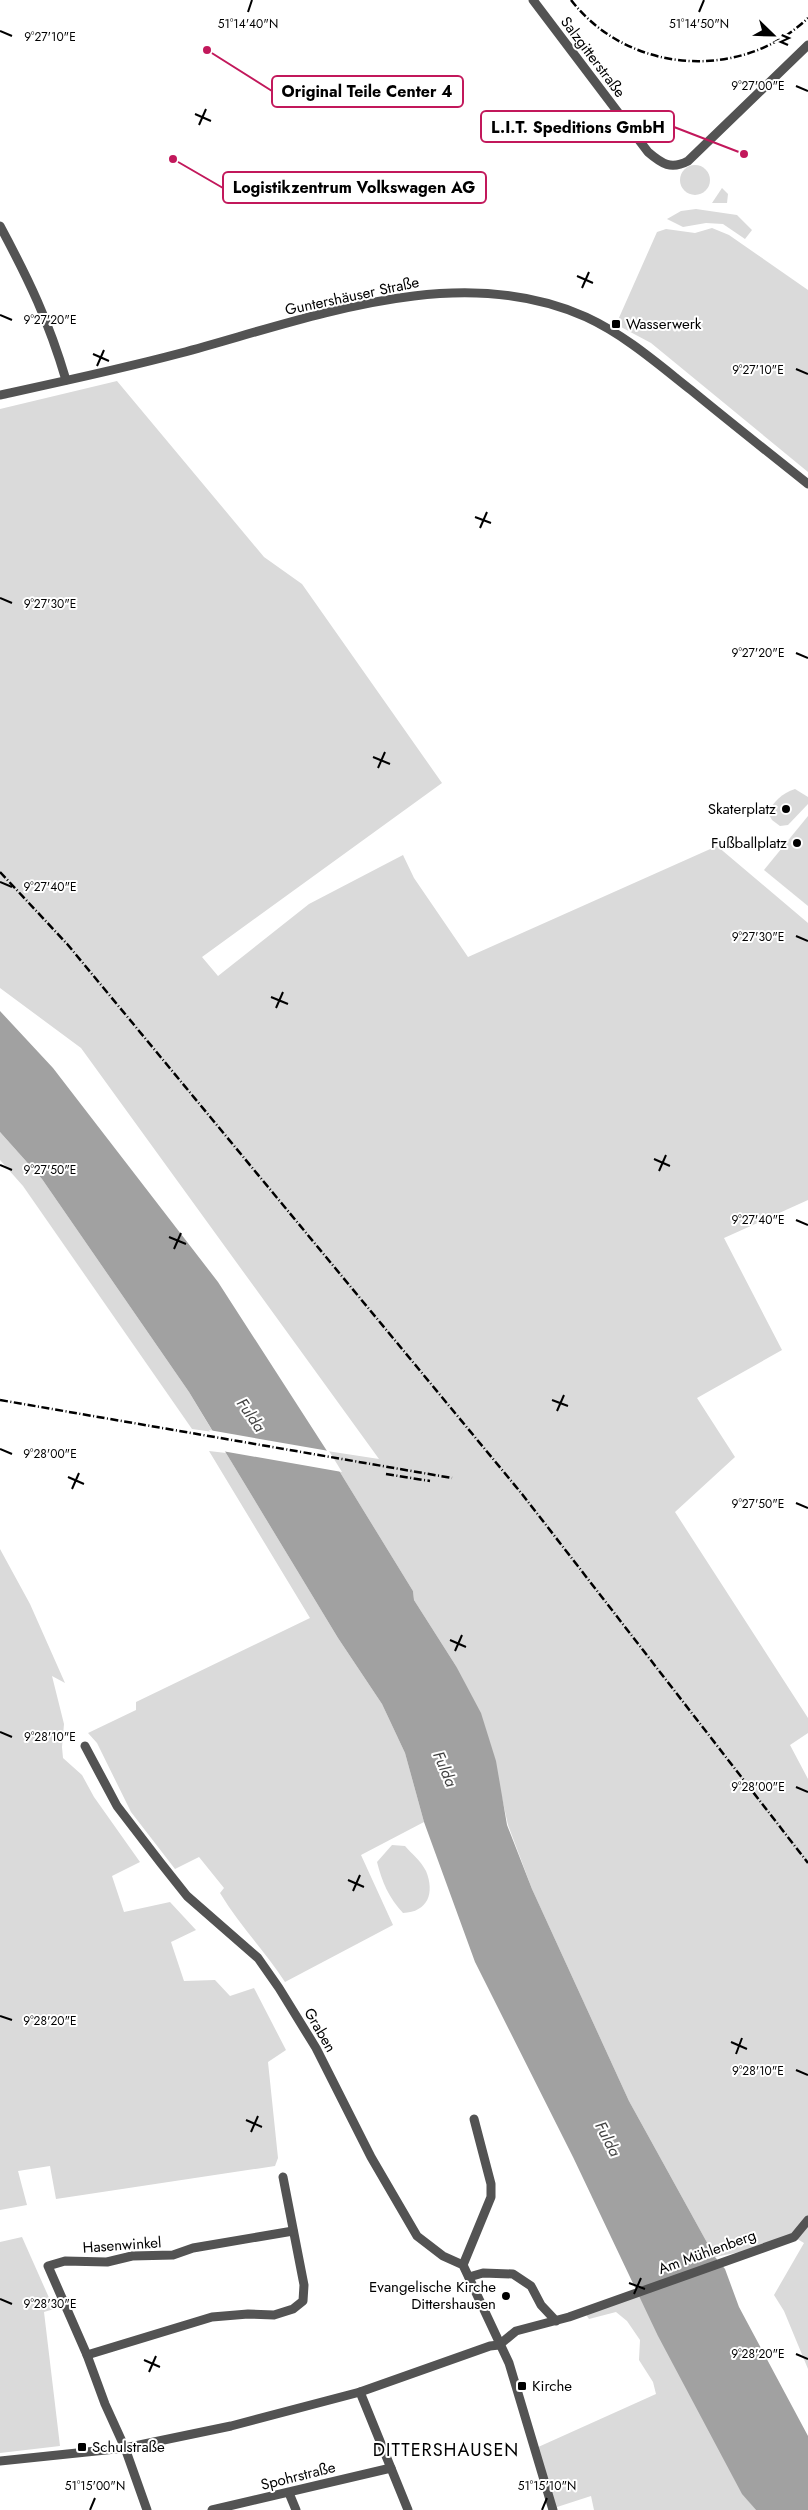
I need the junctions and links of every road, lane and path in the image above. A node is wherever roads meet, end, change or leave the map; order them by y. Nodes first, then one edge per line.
1 (533, 0) edge
2 (808, 45) edge
3 (0, 226) edge
4 (66, 380) junction
5 (0, 395) edge
6 (808, 484) edge
7 (86, 1746) dead end
8 (474, 2119) dead end
9 (283, 2177) dead end
10 (808, 2220) edge
11 (292, 2232) junction
12 (463, 2265) junction
13 (469, 2277) junction
14 (556, 2321) junction
15 (499, 2346) junction
16 (87, 2354) junction
17 (360, 2392) junction
18 (125, 2448) junction
19 (0, 2461) edge
20 (391, 2468) junction
21 (289, 2493) junction
22 (147, 2510) edge
23 (212, 2510) edge
24 (296, 2510) edge
25 (408, 2510) edge
26 (553, 2510) edge

1 - 2 street, Salzgitterstraße
3 - 4 street
4 - 5 street, Guntershäuser Straße
4 - 6 street, Guntershäuser Straße
7 - 12 street, Graben
8 - 12 street
9 - 11 street
10 - 14 street, Am Mühlenberg
11 - 16 street
11 - 16 street, Hasenwinkel
12 - 13 street
13 - 14 street
13 - 15 street
14 - 15 street, Am Mühlenberg
15 - 17 street
15 - 26 street
16 - 18 street, Hasenwinkel
17 - 18 street
17 - 20 street
18 - 19 street
18 - 22 street, Hasenwinkel
20 - 21 street, Spohrstraße
20 - 25 street
21 - 23 street, Spohrstraße
21 - 24 street

